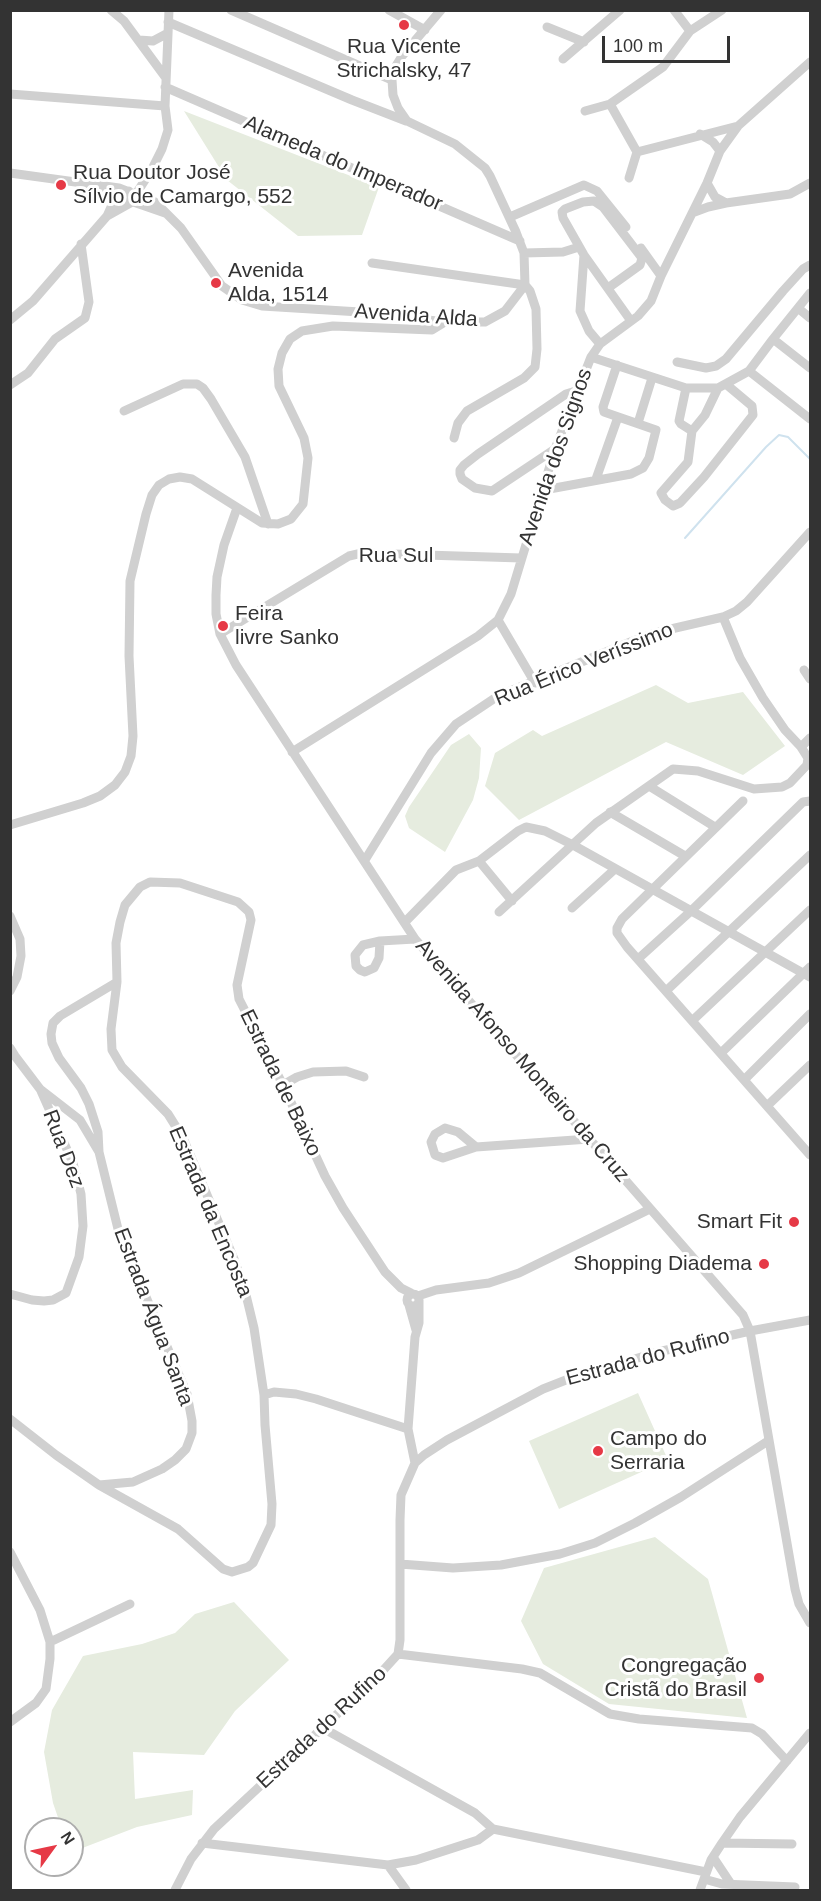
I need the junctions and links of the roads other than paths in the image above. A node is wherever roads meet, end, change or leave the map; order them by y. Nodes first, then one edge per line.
1 (111, 10) edge
2 (169, 10) edge
3 (231, 10) edge
4 (389, 10) edge
5 (441, 10) edge
6 (620, 10) edge
7 (674, 10) edge
8 (722, 10) edge
9 (168, 22) junction
10 (547, 27) dead end
11 (425, 30) junction
12 (690, 31) junction
13 (168, 33) junction
14 (139, 40) junction
15 (584, 42) junction
16 (563, 59) dead end
17 (810, 62) edge
18 (392, 80) junction
19 (166, 82) junction
20 (10, 94) edge
21 (610, 104) junction
22 (165, 106) junction
23 (585, 111) dead end
24 (407, 121) junction
25 (738, 126) junction
26 (700, 134) junction
27 (720, 151) junction
28 (637, 152) junction
29 (10, 173) edge
30 (629, 178) dead end
31 (707, 183) junction
32 (810, 183) edge
33 (98, 186) junction
34 (116, 196) junction
35 (132, 196) junction
36 (726, 203) junction
37 (692, 213) junction
38 (107, 216) junction
39 (510, 217) junction
40 (520, 241) junction
41 (81, 244) junction
42 (582, 251) junction
43 (524, 253) junction
44 (372, 263) dead end
45 (810, 265) edge
46 (661, 276) junction
47 (525, 285) junction
48 (608, 288) junction
49 (810, 293) edge
50 (798, 308) junction
51 (810, 318) edge
52 (10, 320) edge
53 (631, 321) junction
54 (445, 322) junction
55 (773, 339) junction
56 (600, 344) junction
57 (591, 357) junction
58 (677, 362) dead end
59 (616, 365) junction
60 (810, 368) edge
61 (749, 371) junction
62 (652, 378) junction
63 (10, 385) edge
64 (723, 387) junction
65 (686, 388) junction
66 (579, 390) junction
67 (124, 411) dead end
68 (618, 417) junction
69 (810, 419) edge
70 (638, 423) junction
71 (692, 430) junction
72 (453, 438) dead end
73 (555, 449) junction
74 (596, 479) junction
75 (544, 490) junction
76 (237, 508) junction
77 (268, 524) junction
78 (810, 532) edge
79 (521, 558) junction
80 (723, 617) junction
81 (498, 620) junction
82 (220, 634) junction
83 (804, 670) dead end
84 (810, 679) edge
85 (535, 683) junction
86 (810, 738) edge
87 (801, 747) junction
88 (292, 752) junction
89 (650, 786) junction
90 (743, 801) dead end
91 (808, 801) edge
92 (610, 812) junction
93 (10, 825) edge
94 (715, 827) junction
95 (573, 845) junction
96 (810, 855) edge
97 (685, 856) junction
98 (365, 861) junction
99 (479, 861) junction
100 (615, 869) junction
101 (653, 890) junction
102 (512, 901) junction
103 (572, 908) dead end
104 (810, 909) edge
105 (691, 911) junction
106 (500, 912) dead end
107 (10, 916) edge
108 (405, 922) junction
109 (729, 932) junction
110 (416, 939) junction
111 (380, 942) dead end
112 (766, 952) junction
113 (638, 959) junction
114 (808, 972) edge
115 (117, 982) junction
116 (10, 991) edge
117 (666, 991) junction
118 (810, 1014) edge
119 (693, 1020) junction
120 (10, 1048) edge
121 (721, 1053) junction
122 (810, 1065) edge
123 (364, 1077) dead end
124 (744, 1080) junction
125 (283, 1084) junction
126 (40, 1089) junction
127 (767, 1106) junction
128 (589, 1139) junction
129 (476, 1147) junction
130 (99, 1152) junction
131 (810, 1155) edge
132 (650, 1209) junction
133 (10, 1294) edge
134 (413, 1299) junction
135 (810, 1320) edge
136 (750, 1331) junction
137 (264, 1395) junction
138 (10, 1419) edge
139 (408, 1429) junction
140 (768, 1441) junction
141 (415, 1463) junction
142 (99, 1485) junction
143 (10, 1552) edge
144 (400, 1564) junction
145 (130, 1604) dead end
146 (810, 1623) edge
147 (50, 1642) junction
148 (398, 1654) junction
149 (10, 1722) edge
150 (321, 1727) junction
151 (810, 1733) edge
152 (787, 1761) junction
153 (494, 1829) junction
154 (202, 1843) junction
155 (722, 1843) junction
156 (792, 1844) dead end
157 (713, 1857) junction
158 (388, 1865) junction
159 (705, 1876) junction
160 (733, 1887) edge
161 (795, 1887) dead end
162 (175, 1890) edge
163 (406, 1890) edge
164 (700, 1890) edge

1 - 14 street
2 - 9 street
3 - 18 street
4 - 11 street
5 - 11 street
6 - 15 street
7 - 12 street
8 - 12 street
9 - 13 street
9 - 24 street
10 - 15 street
11 - 18 street
12 - 21 street
13 - 14 street
13 - 19 street
14 - 19 street
15 - 16 street
17 - 25 street, Avenida dos Signos
18 - 24 street
19 - 22 street
19 - 40 street, Alameda do Imperador
20 - 22 street
21 - 23 street
21 - 28 street
22 - 35 street
24 - 39 street
25 - 26 street
25 - 27 street, Avenida dos Signos
26 - 27 street
26 - 28 street
27 - 31 street, Avenida dos Signos
28 - 30 street
29 - 33 street
31 - 36 street
31 - 37 street, Avenida dos Signos
32 - 36 street
33 - 34 street, Avenida Alda
33 - 35 street, Avenida Alda
34 - 35 street, Avenida Alda
34 - 38 street
35 - 38 street
35 - 54 street, Avenida Alda
36 - 37 street
37 - 46 street, Avenida dos Signos
38 - 41 street
39 - 40 street
39 - 46 street
40 - 43 street
41 - 52 street
41 - 63 street
42 - 43 street
42 - 48 street
42 - 48 street
42 - 56 street
43 - 47 street
44 - 47 street
45 - 58 street
46 - 53 street, Avenida dos Signos
47 - 54 street, Avenida Alda
47 - 72 street
48 - 53 street
49 - 50 street
50 - 51 street
50 - 55 street
53 - 56 street, Avenida dos Signos
54 - 77 street
55 - 60 street
55 - 61 street
56 - 57 street, Avenida dos Signos
57 - 59 street
57 - 66 street, Avenida dos Signos
59 - 62 street
59 - 68 street
61 - 64 street
61 - 69 street
62 - 65 street
62 - 70 street
64 - 65 street
64 - 71 street
64 - 71 street
65 - 71 street
66 - 73 street, Avenida dos Signos
66 - 73 street
67 - 77 street
68 - 70 street
68 - 74 street
70 - 74 street
73 - 75 street, Avenida dos Signos
74 - 75 street
75 - 79 street, Avenida dos Signos
76 - 77 street
76 - 82 street, Avenida Afonso Monteiro da Cruz
76 - 93 street
78 - 80 street, Rua Érico Veríssimo
79 - 81 street, Avenida dos Signos
79 - 82 street, Rua Sul
80 - 85 street, Rua Érico Veríssimo
80 - 87 street
81 - 85 street
81 - 88 street, Avenida dos Signos
82 - 88 street, Avenida Afonso Monteiro da Cruz
83 - 84 street
85 - 98 street, Rua Érico Veríssimo
86 - 87 street
87 - 89 street
88 - 98 street, Avenida Afonso Monteiro da Cruz
89 - 92 street
89 - 94 street
90 - 94 street
91 - 105 street
92 - 95 street
92 - 97 street
94 - 97 street
95 - 99 street
95 - 100 street
95 - 102 street
96 - 109 street
97 - 101 street
98 - 108 street, Avenida Afonso Monteiro da Cruz
99 - 102 street
99 - 108 street
100 - 101 street
100 - 103 street
101 - 105 street
101 - 113 street
102 - 106 street
104 - 112 street
105 - 109 street
105 - 113 street
107 - 116 street
108 - 110 street, Avenida Afonso Monteiro da Cruz
109 - 112 street
109 - 117 street
110 - 111 street
110 - 128 street, Avenida Afonso Monteiro da Cruz
112 - 114 street
112 - 119 street
113 - 117 street
114 - 121 street
115 - 125 street, Estrada de Baixo
115 - 130 street
115 - 137 street, Estrada da Encosta
117 - 119 street
118 - 124 street
119 - 121 street
120 - 126 street, Estrada Água Santa
121 - 124 street
122 - 127 street
123 - 125 street
124 - 127 street
125 - 134 street, Estrada de Baixo
126 - 130 street, Estrada Água Santa
126 - 133 street, Rua Dez
127 - 131 street
128 - 129 street
128 - 132 street, Avenida Afonso Monteiro da Cruz
129 - 129 street
130 - 142 street, Estrada Água Santa
132 - 134 street
132 - 136 street, Avenida Afonso Monteiro da Cruz
134 - 139 street
135 - 136 street, Estrada do Rufino
136 - 140 street, Avenida Afonso Monteiro da Cruz
136 - 141 street, Estrada do Rufino
137 - 139 street
137 - 142 street, Estrada da Encosta
138 - 142 street
139 - 141 street
140 - 144 street
140 - 146 street, Avenida Afonso Monteiro da Cruz
141 - 144 street, Estrada do Rufino
143 - 147 street
144 - 148 street, Estrada do Rufino
145 - 147 street
147 - 149 street
148 - 150 street, Estrada do Rufino
148 - 152 street
150 - 153 street
150 - 154 street, Estrada do Rufino
151 - 152 street
152 - 155 street
153 - 158 street
153 - 159 street
154 - 158 street
154 - 162 street, Estrada do Rufino
155 - 156 street
155 - 157 street
157 - 159 street
157 - 160 street
158 - 163 street
159 - 160 street
159 - 164 street
160 - 161 street

